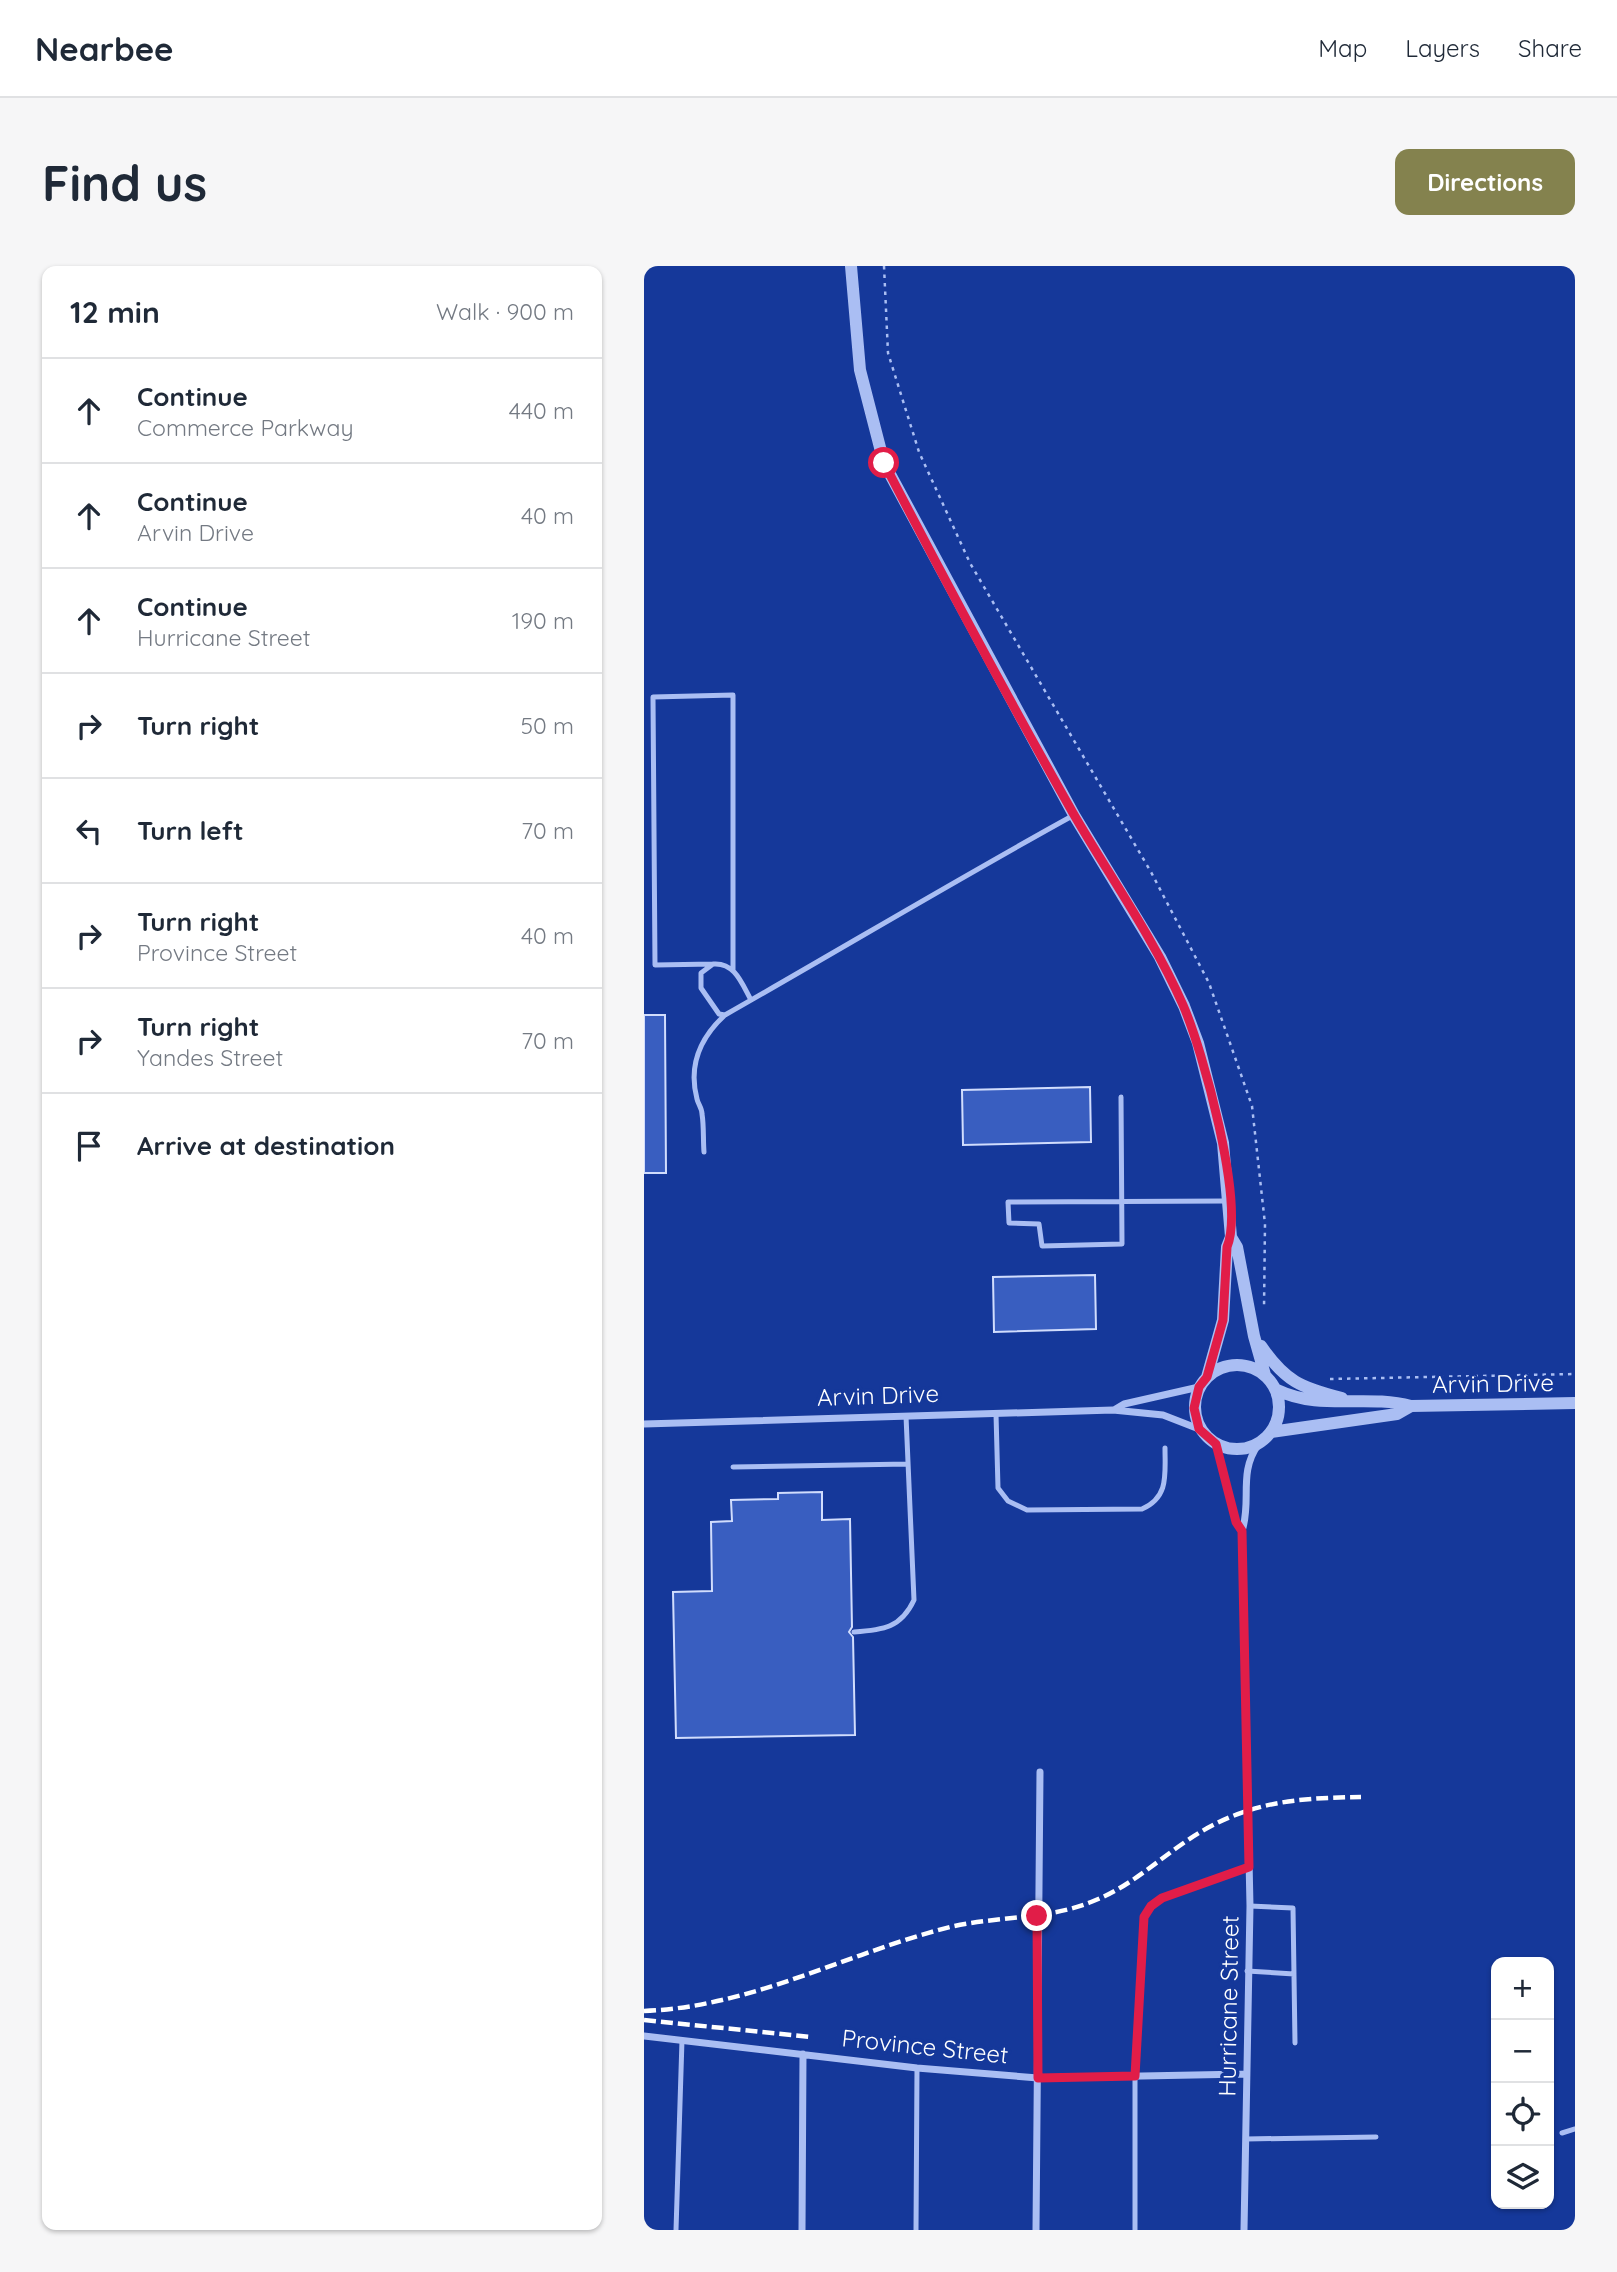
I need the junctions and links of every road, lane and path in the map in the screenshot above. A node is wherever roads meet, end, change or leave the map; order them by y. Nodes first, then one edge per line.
1 (851, 266) edge
2 (884, 266) edge
3 (1074, 815) junction
4 (713, 964) junction
5 (733, 970) junction
6 (751, 1000) junction
7 (725, 1016) junction
8 (1121, 1097) dead end
9 (704, 1152) dead end
10 (1229, 1200) junction
11 (1124, 1202) junction
12 (1231, 1237) junction
13 (1264, 1319) dead end
14 (1254, 1336) junction
15 (1575, 1374) edge
16 (1265, 1375) junction
17 (1320, 1377) dead end
18 (1203, 1382) junction
19 (1277, 1390) junction
20 (1359, 1403) junction
21 (1575, 1403) edge
22 (1411, 1406) junction
23 (1113, 1410) junction
24 (996, 1413) junction
25 (906, 1416) junction
26 (644, 1424) edge
27 (1199, 1429) junction
28 (1271, 1433) junction
29 (1216, 1444) junction
30 (1258, 1445) junction
31 (1165, 1448) dead end
32 (908, 1464) junction
33 (733, 1467) dead end
34 (1242, 1531) junction
35 (854, 1632) dead end
36 (1040, 1772) dead end
37 (1249, 1867) junction
38 (1250, 1906) junction
39 (1247, 1971) junction
40 (1294, 1974) junction
41 (644, 2036) edge
42 (682, 2040) junction
43 (1295, 2043) dead end
44 (803, 2054) junction
45 (917, 2067) junction
46 (1246, 2074) junction
47 (1135, 2076) junction
48 (1038, 2078) junction
49 (1575, 2129) edge
50 (1562, 2133) dead end
51 (1376, 2137) dead end
52 (1246, 2139) junction
53 (676, 2230) edge
54 (802, 2230) edge
55 (916, 2230) edge
56 (1035, 2230) edge
57 (1135, 2230) edge
58 (1244, 2230) edge

1 - 3 street
2 - 13 path
3 - 6 lane
3 - 10 street
4 - 5 lane
4 - 5 lane
4 - 7 lane
5 - 6 lane
6 - 7 lane
7 - 9 lane
8 - 11 lane
10 - 11 lane
10 - 12 street
11 - 11 lane
12 - 14 street
12 - 18 street
14 - 16 street
14 - 20 street
15 - 17 path
16 - 18 street, Arvin Drive
16 - 19 street
18 - 23 street, Arvin Drive
18 - 27 street
19 - 20 street, Arvin Drive
19 - 28 street
20 - 22 street, Arvin Drive
21 - 22 street, Arvin Drive
22 - 28 street, Arvin Drive
23 - 24 street, Arvin Drive
23 - 27 street, Arvin Drive
24 - 25 street, Arvin Drive
24 - 31 lane
25 - 26 street, Arvin Drive
25 - 32 lane
27 - 29 street, Arvin Drive
28 - 30 street
29 - 30 street
29 - 34 street, Hurricane Street
30 - 34 street, Hurricane Street
32 - 33 lane
32 - 35 lane
34 - 37 street, Hurricane Street
36 - 48 street
37 - 38 street, Hurricane Street
37 - 47 lane
38 - 39 street, Hurricane Street
38 - 40 lane
39 - 40 lane
39 - 46 street, Hurricane Street
40 - 43 lane
41 - 42 street, Province Street
42 - 44 street, Province Street
42 - 53 lane
44 - 45 street, Province Street
44 - 54 street
45 - 48 street, Province Street
45 - 55 lane
46 - 47 street, Province Street
46 - 52 street, Hurricane Street
47 - 48 street, Province Street
47 - 57 lane
48 - 56 street
49 - 50 lane
51 - 52 lane
52 - 58 street, Hurricane Street

